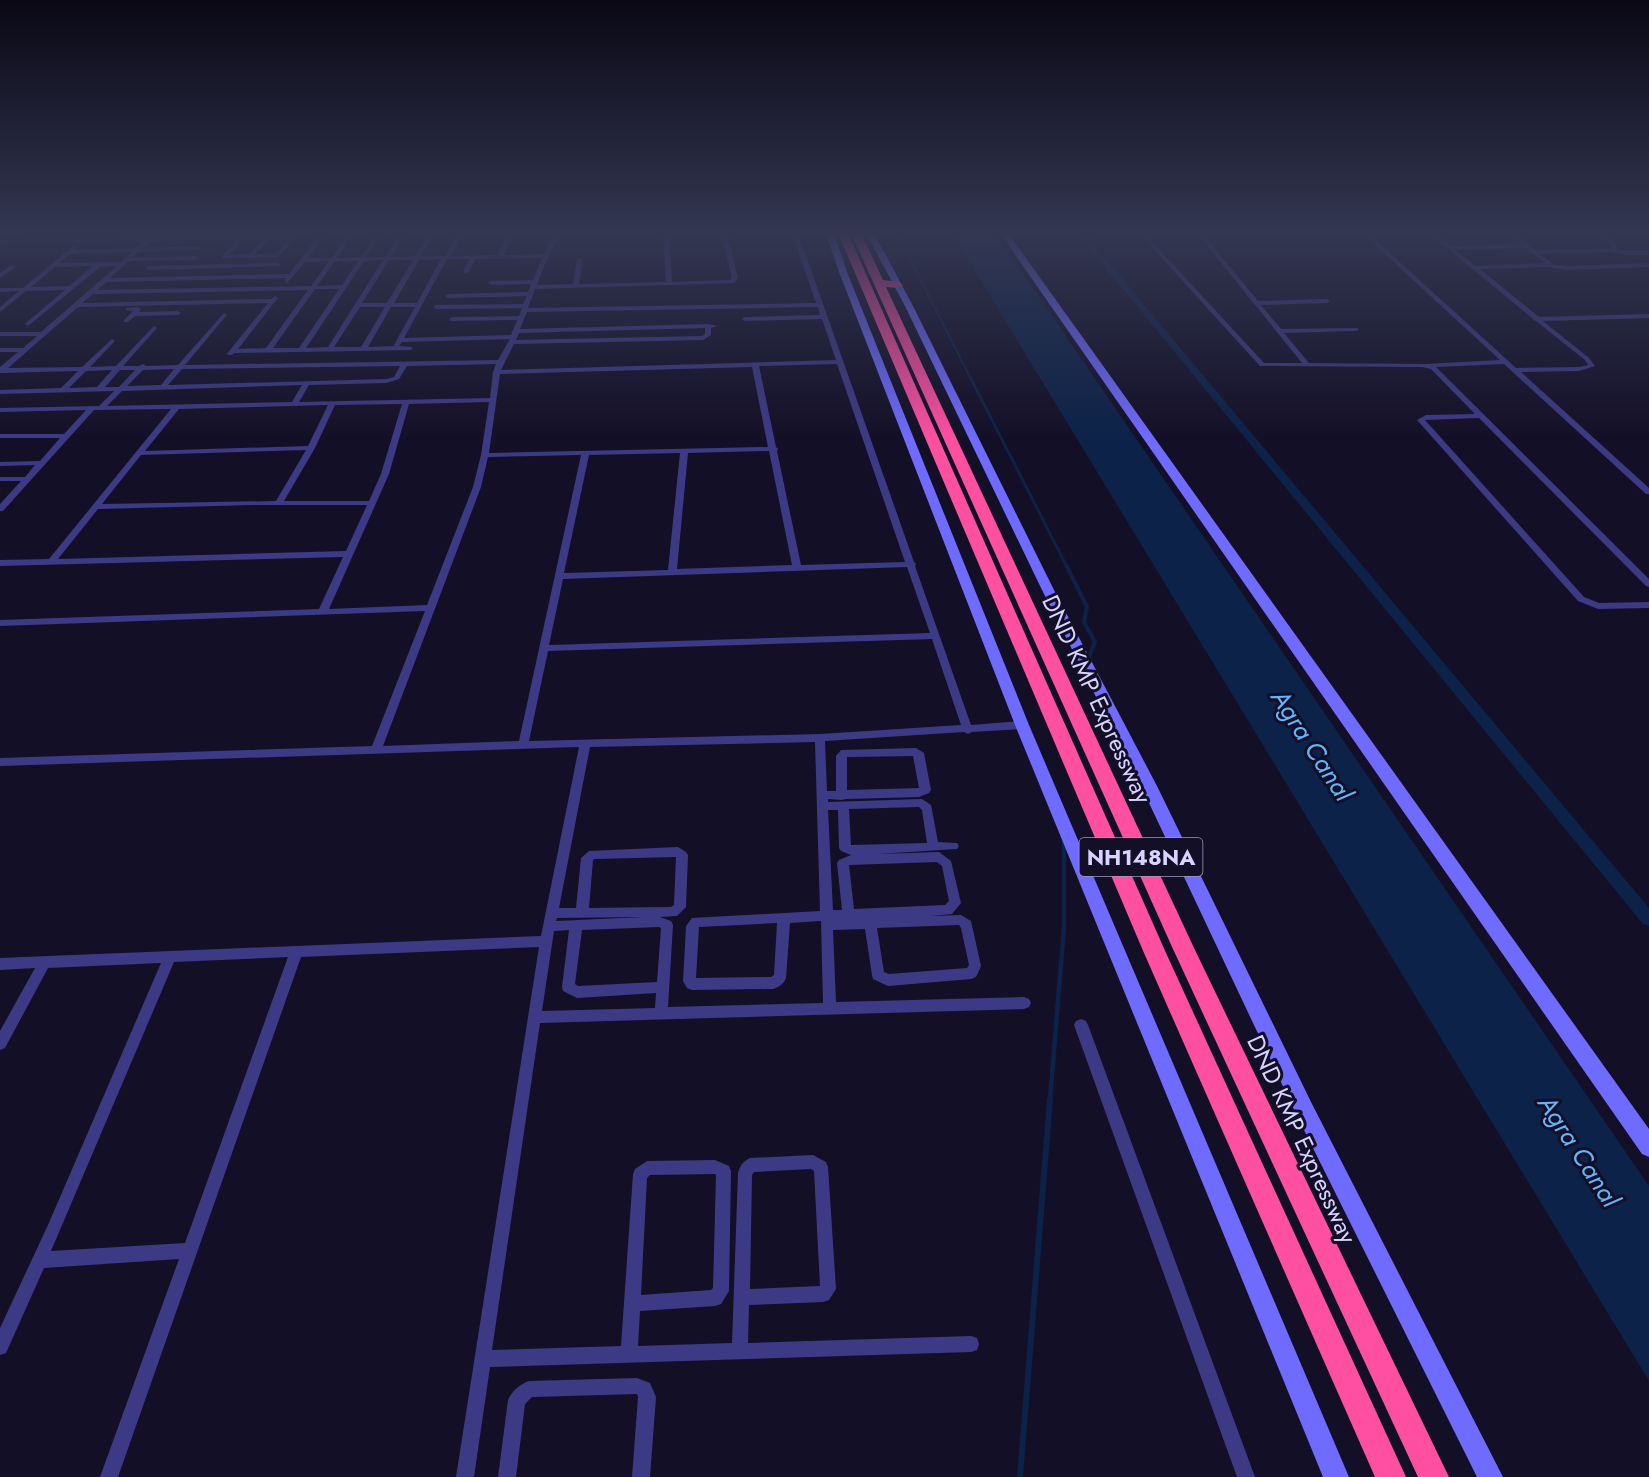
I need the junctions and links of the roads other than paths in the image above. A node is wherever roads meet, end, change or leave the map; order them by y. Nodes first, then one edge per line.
1 (54, 302) edge
2 (80, 302) edge
3 (246, 302) edge
4 (271, 302) edge
5 (301, 302) edge
6 (334, 302) edge
7 (360, 302) edge
8 (390, 302) edge
9 (420, 302) edge
10 (527, 302) edge
11 (818, 302) edge
12 (879, 302) edge
13 (880, 302) edge
14 (881, 302) edge
15 (882, 302) edge
16 (1053, 302) edge
17 (1204, 302) edge
18 (1294, 302) edge
19 (1440, 302) edge
20 (1514, 302) edge
21 (1256, 303) joint
22 (358, 305) junction
23 (388, 305) junction
24 (418, 305) junction
25 (819, 305) junction
26 (436, 307) dead end
27 (475, 307) junction
28 (73, 308) junction
29 (616, 309) junction
30 (523, 311) junction
31 (178, 313) dead end
32 (133, 314) junction
33 (224, 315) dead end
34 (1649, 316) edge
35 (823, 317) junction
36 (452, 319) dead end
37 (469, 319) junction
38 (745, 319) dead end
39 (1535, 319) junction
40 (126, 321) dead end
41 (28, 324) dead end
42 (154, 328) dead end
43 (611, 329) junction
44 (1356, 329) dead end
45 (1279, 331) junction
46 (0, 334) edge
47 (43, 334) junction
48 (514, 337) junction
49 (400, 340) junction
50 (609, 340) junction
51 (112, 341) dead end
52 (364, 348) junction
53 (396, 348) junction
54 (410, 348) dead end
55 (330, 349) junction
56 (0, 350) edge
57 (26, 350) junction
58 (268, 350) junction
59 (301, 350) junction
60 (500, 362) junction
61 (840, 362) junction
62 (1506, 362) junction
63 (405, 363) junction
64 (0, 364) edge
65 (10, 364) junction
66 (755, 364) junction
67 (1307, 365) junction
68 (1428, 365) junction
69 (143, 366) junction
70 (180, 366) junction
71 (117, 367) junction
72 (86, 368) junction
73 (0, 370) edge
74 (1515, 370) junction
75 (496, 372) junction
76 (307, 383) junction
77 (176, 386) junction
78 (202, 386) junction
79 (163, 387) junction
80 (122, 388) junction
81 (99, 389) junction
82 (63, 390) junction
83 (0, 392) edge
84 (170, 393) dead end
85 (196, 393) dead end
86 (164, 400) dead end
87 (191, 400) dead end
88 (491, 400) junction
89 (406, 402) junction
90 (332, 404) junction
91 (294, 405) junction
92 (158, 407) junction
93 (181, 407) junction
94 (96, 409) junction
95 (0, 410) edge
96 (1480, 416) junction
97 (0, 436) edge
98 (67, 436) junction
99 (311, 448) junction
100 (774, 449) junction
101 (684, 451) junction
102 (138, 453) junction
103 (585, 454) junction
104 (485, 455) junction
105 (42, 463) junction
106 (0, 464) edge
107 (0, 479) edge
108 (27, 479) junction
109 (1649, 492) edge
110 (279, 503) junction
111 (373, 503) junction
112 (94, 507) junction
113 (0, 509) edge
114 (350, 554) junction
115 (52, 561) junction
116 (0, 562) edge
117 (912, 564) junction
118 (797, 568) junction
119 (672, 572) junction
120 (560, 576) junction
121 (1649, 584) edge
122 (1649, 604) edge
123 (431, 608) junction
124 (323, 611) junction
125 (0, 623) edge
126 (935, 636) junction
127 (544, 648) junction
128 (1022, 725) junction
129 (968, 730) junction
130 (820, 738) junction
131 (585, 743) junction
132 (523, 746) junction
133 (376, 749) junction
134 (0, 762) edge
135 (823, 801) junction
136 (842, 801) junction
137 (953, 846) dead end
138 (933, 847) junction
139 (582, 912) junction
140 (849, 915) junction
141 (784, 918) junction
142 (550, 919) junction
143 (828, 921) junction
144 (870, 924) junction
145 (576, 926) junction
146 (546, 941) junction
147 (296, 952) junction
148 (170, 957) junction
149 (44, 963) junction
150 (0, 964) edge
151 (663, 987) junction
152 (1024, 1003) dead end
153 (830, 1007) junction
154 (661, 1013) junction
155 (536, 1017) junction
156 (1081, 1025) dead end
157 (0, 1044) edge
158 (1649, 1147) edge
159 (190, 1250) junction
160 (40, 1260) junction
161 (741, 1297) junction
162 (631, 1304) junction
163 (971, 1344) dead end
164 (0, 1347) edge
165 (740, 1351) junction
166 (629, 1354) junction
167 (483, 1359) junction
168 (109, 1477) edge
169 (465, 1477) edge
170 (507, 1477) edge
171 (641, 1477) edge
172 (1246, 1477) edge
173 (1336, 1477) edge
174 (1391, 1477) edge
175 (1434, 1477) edge
176 (1490, 1477) edge

1 - 41 street
2 - 28 street
3 - 28 street
4 - 58 street
5 - 58 street
6 - 59 street
7 - 22 street
8 - 23 street
9 - 24 street
10 - 30 street
11 - 25 street
12 - 128 street
13 - 174 highway, DND KMP Expressway / NH148NA
14 - 175 highway, DND KMP Expressway / NH148NA
15 - 176 street
16 - 158 street
17 - 67 street
18 - 21 street
19 - 62 street
20 - 39 street
21 - 45 street
22 - 23 street
22 - 55 street
23 - 24 street
23 - 52 street
24 - 49 street
25 - 29 street
25 - 35 street
26 - 27 street
27 - 30 street
27 - 37 street
28 - 32 street
28 - 47 street
29 - 30 street
29 - 43 street
30 - 37 street
30 - 48 street
31 - 32 street
32 - 40 street
33 - 70 street
34 - 39 street
35 - 38 street
35 - 61 street
36 - 37 street
39 - 74 street
42 - 71 street
43 - 48 street
43 - 50 street
43 - 50 street
44 - 45 street
45 - 67 street
46 - 47 street
47 - 57 street
48 - 49 street
48 - 50 street
48 - 60 street
49 - 53 street
51 - 72 street
52 - 53 street
52 - 55 street
53 - 54 street
55 - 59 street
56 - 57 street
57 - 65 street
58 - 59 street
60 - 63 street
60 - 75 street
61 - 66 street
61 - 117 street
62 - 68 street
62 - 74 street
63 - 70 street
63 - 76 street
64 - 65 street
65 - 73 street
66 - 75 street
66 - 100 street
67 - 68 street
68 - 96 street
69 - 70 street
69 - 71 street
69 - 80 street
70 - 79 street
71 - 72 street
71 - 81 street
72 - 73 street
72 - 82 street
74 - 109 street
75 - 88 street
76 - 78 street
76 - 91 street
77 - 78 street
77 - 79 street
77 - 84 street
78 - 85 street
79 - 80 street
80 - 81 street
80 - 94 street
81 - 82 street
82 - 83 street
86 - 92 street
87 - 93 street
88 - 89 street
88 - 104 street
89 - 90 street
89 - 111 street
90 - 91 street
90 - 99 street
91 - 93 street
92 - 93 street
92 - 94 street
93 - 102 street
94 - 95 street
94 - 98 street
96 - 121 street
96 - 122 street
97 - 98 street
98 - 105 street
99 - 102 street
99 - 110 street
100 - 101 street
100 - 118 street
101 - 103 street
101 - 119 street
102 - 112 street
103 - 104 street
103 - 120 street
104 - 123 street
105 - 106 street
105 - 108 street
107 - 108 street
108 - 113 street
110 - 111 street
110 - 112 street
111 - 114 street
112 - 115 street
114 - 115 street
114 - 124 street
115 - 116 street
117 - 118 street
117 - 126 street
118 - 119 street
119 - 120 street
120 - 127 street
123 - 124 street
123 - 133 street
124 - 125 street
126 - 127 street
126 - 129 street
127 - 132 street
128 - 129 street
128 - 173 street
129 - 130 street
130 - 131 street
130 - 135 street
131 - 132 street
131 - 142 street
132 - 133 street
133 - 134 street
135 - 136 street
135 - 143 street
136 - 136 street
136 - 138 street
136 - 138 street
137 - 138 street
139 - 139 street
139 - 142 street
140 - 140 street
140 - 143 street
141 - 141 street
141 - 143 street
142 - 145 street
142 - 146 street
143 - 144 street
143 - 153 street
144 - 144 street
145 - 151 street
145 - 151 street
146 - 147 street
146 - 155 street
147 - 148 street
147 - 159 street
148 - 149 street
148 - 160 street
149 - 150 street
149 - 157 street
151 - 154 street
152 - 153 street
153 - 154 street
154 - 155 street
155 - 167 street
156 - 172 street
159 - 160 street
159 - 168 street
160 - 164 street
161 - 161 street
161 - 165 street
162 - 162 street
162 - 166 street
163 - 165 street
165 - 166 street
166 - 167 street
167 - 169 street
170 - 171 street

